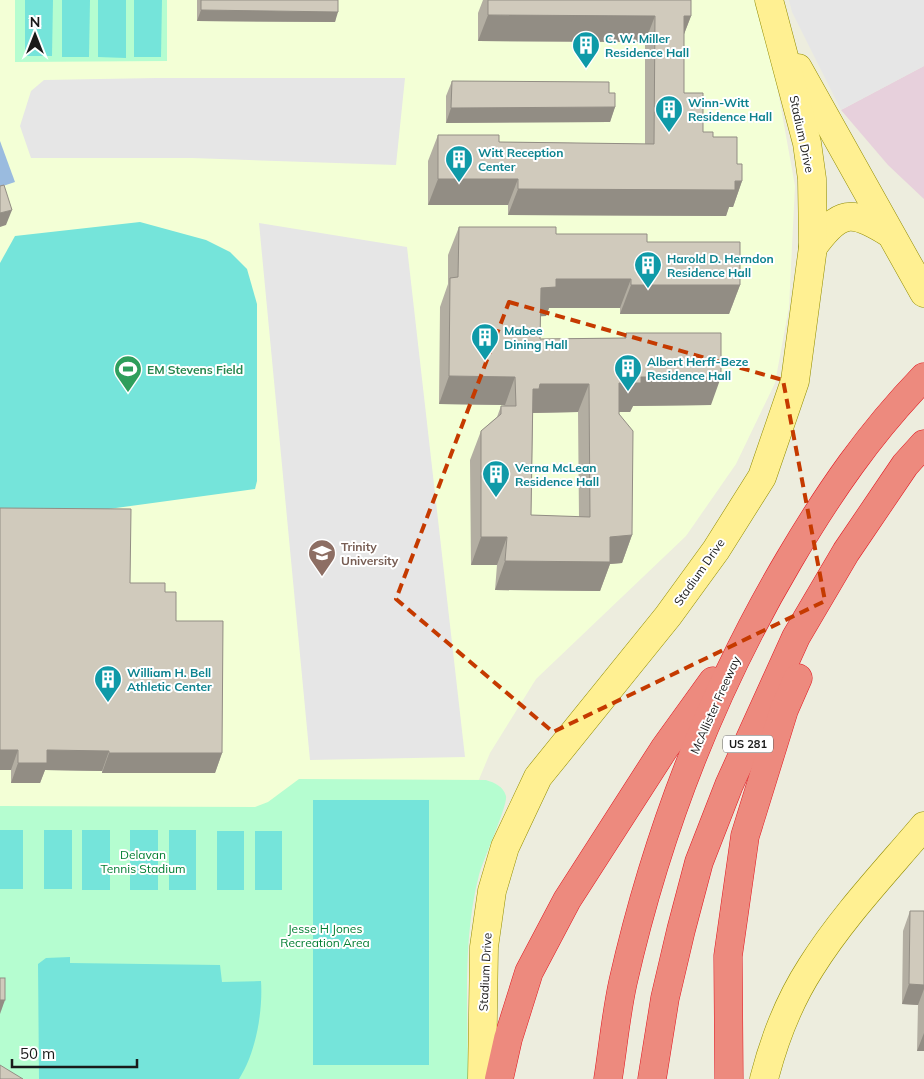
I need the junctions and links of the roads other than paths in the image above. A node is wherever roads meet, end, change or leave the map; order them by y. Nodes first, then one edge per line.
1 (768, 0) edge
2 (778, 30) junction
3 (889, 233) junction
4 (812, 247) junction
5 (924, 294) edge
6 (924, 377) edge
7 (924, 444) edge
8 (905, 465) junction
9 (746, 635) junction
10 (924, 826) edge
11 (482, 1079) edge
12 (500, 1079) edge
13 (608, 1079) edge
14 (652, 1079) edge
15 (729, 1079) edge
16 (764, 1079) edge

1 - 2 main road, Stadium Drive
2 - 3 main road, Stadium Drive
2 - 4 main road, Stadium Drive
3 - 4 main road
3 - 5 main road, Stadium Drive
4 - 11 main road, Stadium Drive
6 - 9 highway, McAllister Freeway
7 - 8 highway, US 281
8 - 14 highway, US 281
8 - 15 highway
9 - 12 highway
9 - 13 highway, McAllister Freeway
10 - 16 main road

